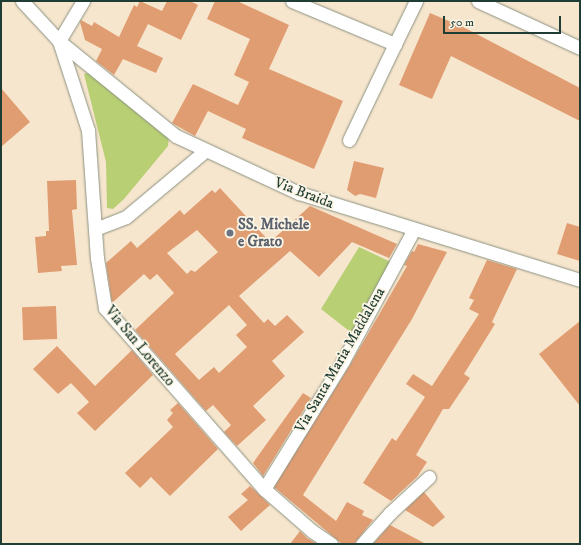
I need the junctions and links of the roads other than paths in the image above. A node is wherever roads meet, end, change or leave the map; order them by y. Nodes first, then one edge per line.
1 (22, 1) edge
2 (83, 1) edge
3 (292, 1) edge
4 (416, 1) edge
5 (478, 1) edge
6 (59, 41) junction
7 (395, 44) junction
8 (580, 48) edge
9 (349, 140) dead end
10 (206, 150) junction
11 (414, 229) junction
12 (95, 230) junction
13 (580, 280) edge
14 (429, 477) dead end
15 (264, 489) junction
16 (331, 544) edge
17 (362, 544) edge

1 - 6 street, Via Braida
2 - 6 street
3 - 7 street
4 - 7 street
5 - 8 street
6 - 10 street, Via Braida
6 - 12 street, Via San Lorenzo
7 - 9 street
10 - 11 street, Via Braida
10 - 12 street
11 - 13 street, Via Braida
11 - 15 street, Via Santa Maria Maddalena
12 - 15 street, Via San Lorenzo
14 - 17 street
15 - 16 street, Via San Lorenzo

